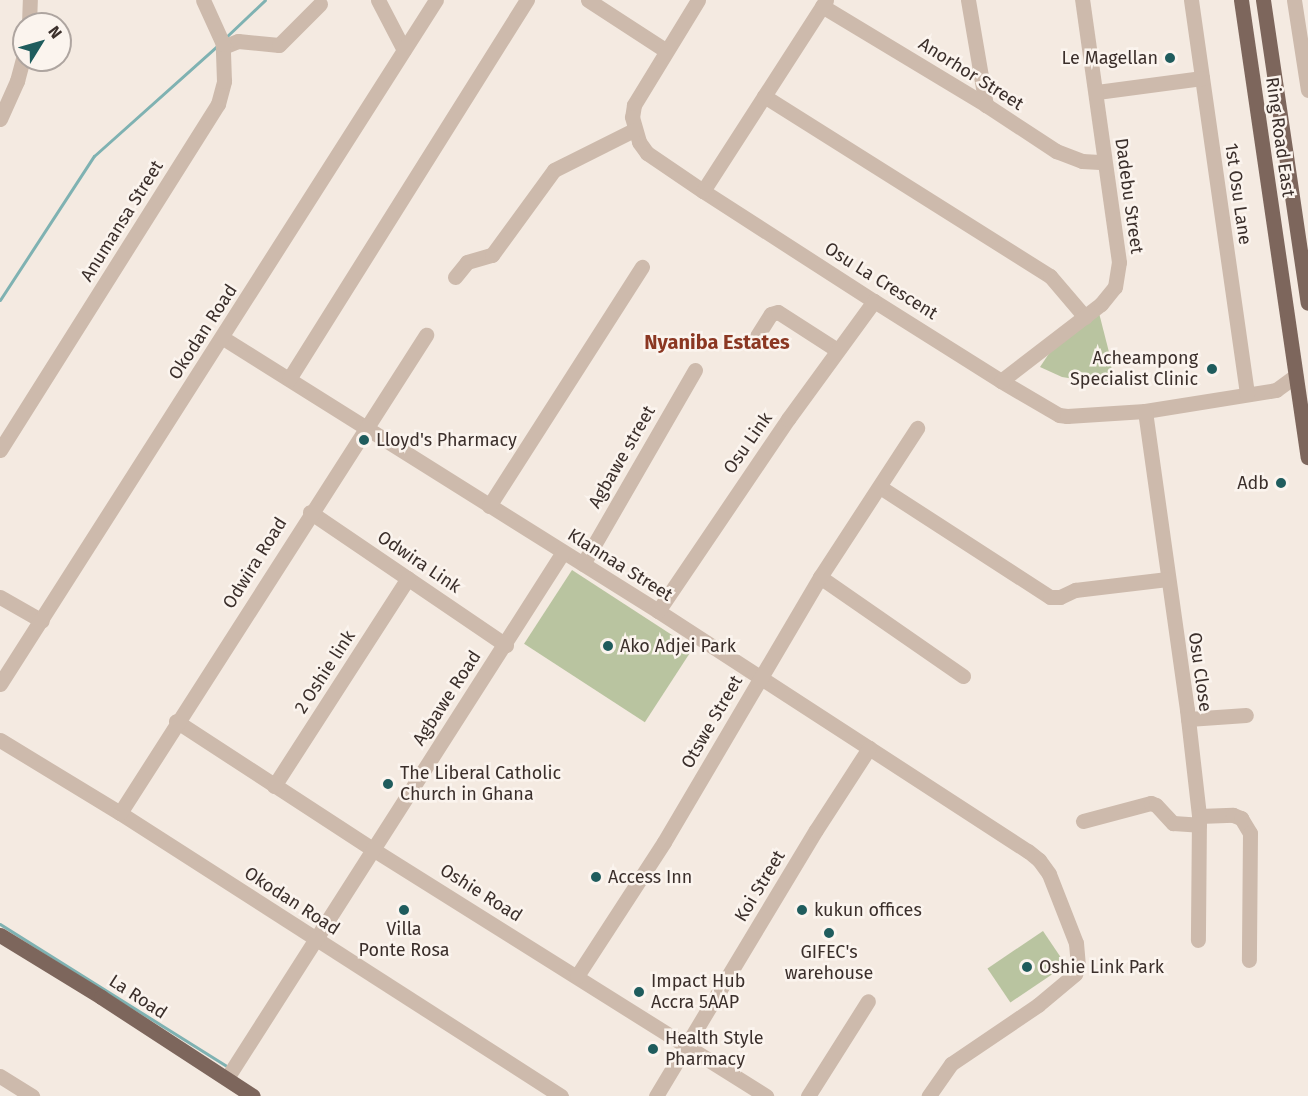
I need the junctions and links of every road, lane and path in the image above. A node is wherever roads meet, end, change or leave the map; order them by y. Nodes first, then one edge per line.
1 (203, 0) edge
2 (378, 0) edge
3 (436, 0) edge
4 (528, 0) edge
5 (588, 0) edge
6 (698, 0) edge
7 (968, 0) edge
8 (1082, 0) edge
9 (1191, 0) edge
10 (1241, 0) edge
11 (1263, 0) edge
12 (1294, 0) edge
13 (824, 3) edge
14 (320, 4) dead end
15 (221, 40) junction
16 (404, 50) junction
17 (665, 50) junction
18 (19, 72) edge
19 (1202, 78) junction
20 (1308, 90) edge
21 (1097, 92) junction
22 (764, 96) junction
23 (986, 105) junction
24 (0, 119) edge
25 (634, 130) junction
26 (1104, 162) junction
27 (704, 191) junction
28 (1303, 227) edge
29 (642, 267) dead end
30 (1306, 267) edge
31 (455, 277) dead end
32 (874, 301) junction
33 (1308, 303) edge
34 (1085, 317) junction
35 (426, 335) dead end
36 (756, 336) dead end
37 (223, 338) junction
38 (837, 350) junction
39 (695, 370) dead end
40 (1295, 376) junction
41 (289, 379) junction
42 (1001, 381) junction
43 (1276, 390) junction
44 (1247, 394) junction
45 (1299, 401) junction
46 (1145, 411) junction
47 (365, 426) junction
48 (916, 428) dead end
49 (0, 450) edge
50 (1308, 457) edge
51 (880, 487) junction
52 (489, 506) junction
53 (310, 512) junction
54 (563, 552) junction
55 (583, 564) junction
56 (820, 577) junction
57 (408, 578) junction
58 (1167, 579) junction
59 (0, 597) edge
60 (658, 611) junction
61 (42, 621) junction
62 (506, 645) junction
63 (963, 676) dead end
64 (760, 678) junction
65 (0, 684) edge
66 (1245, 716) dead end
67 (1188, 719) junction
68 (176, 721) junction
69 (0, 740) edge
70 (869, 748) junction
71 (274, 786) junction
72 (120, 813) junction
73 (1199, 820) junction
74 (1083, 821) dead end
75 (374, 850) junction
76 (0, 935) edge
77 (1198, 940) dead end
78 (317, 941) junction
79 (1249, 960) dead end
80 (577, 976) junction
81 (868, 1001) dead end
82 (687, 1046) junction
83 (0, 1076) edge
84 (227, 1078) junction
85 (32, 1096) edge
86 (253, 1096) edge
87 (561, 1096) edge
88 (656, 1096) edge
89 (766, 1096) edge
90 (808, 1096) edge
91 (929, 1096) edge

1 - 15 street, Anumansa Street
2 - 16 street
3 - 16 street, Okodan Road
4 - 41 street
5 - 17 street
6 - 17 street
7 - 23 street
8 - 21 street, Dadebu Street
9 - 19 street, 1st Osu Lane
10 - 40 main road, Ring Road East
11 - 28 main road, Ring Road East
12 - 20 street
13 - 22 street
13 - 23 street, Anorhor Street
14 - 15 street
15 - 49 street, Anumansa Street
16 - 37 street, Okodan Road
17 - 25 street
18 - 24 street
19 - 21 street
19 - 44 street, 1st Osu Lane
21 - 26 street, Dadebu Street
22 - 27 street
22 - 34 street
23 - 26 street, Anorhor Street
25 - 27 street, Osu La Crescent
25 - 31 street
26 - 34 street, Dadebu Street
27 - 32 street, Osu La Crescent
28 - 30 main road, Ring Road East
29 - 52 street
30 - 33 main road, Ring Road East
32 - 38 street, Osu Link
32 - 42 street, Osu La Crescent
34 - 42 street, Dadebu Street
35 - 47 street, Odwira Road
36 - 38 street
37 - 41 street, Klannaa Street
37 - 61 street, Okodan Road
38 - 60 street, Osu Link
39 - 55 street, Agbawe street
40 - 43 street, Osu La Crescent
40 - 45 main road, Ring Road East
41 - 47 street, Klannaa Street
42 - 46 street, Osu La Crescent
43 - 44 street, Osu La Crescent
43 - 45 street
44 - 46 street, Osu La Crescent
45 - 50 main road, Ring Road East
46 - 58 street, Osu Close
47 - 52 street, Klannaa Street
47 - 53 street, Odwira Road
48 - 51 street, Otswe Street
51 - 56 street, Otswe Street
51 - 58 street
52 - 54 street, Klannaa Street
53 - 57 street, Odwira Link
53 - 68 street, Odwira Road
54 - 55 street, Klannaa Street
54 - 62 street, Agbawe Road
55 - 60 street, Klannaa Street
56 - 63 street
56 - 64 street, Otswe Street
57 - 62 street, Odwira Link
57 - 71 street, 2 Oshie link
58 - 67 street, Osu Close
59 - 61 street
60 - 64 street, Klannaa Street
61 - 65 street, Okodan Road
62 - 75 street, Agbawe Road
64 - 70 street, Klannaa Street
64 - 80 street, Otswe Street
66 - 67 street
67 - 73 street, Osu Close
68 - 71 street, Oshie Road
68 - 72 street, Odwira Road
69 - 72 street, Okodan Road
70 - 82 street, Koi Street
70 - 91 street, Klannaa Street
71 - 75 street, Oshie Road
72 - 78 street, Okodan Road
73 - 74 street
73 - 77 street, Osu Close
73 - 79 street
75 - 78 street, Agbawe Road
75 - 80 street, Oshie Road
76 - 84 main road, La Road
78 - 84 street, Agbawe Road
78 - 87 street, Okodan Road
80 - 82 street, Oshie Road
81 - 90 street
82 - 88 street, Koi Street
82 - 89 street, Oshie Road
83 - 85 street
84 - 86 main road, La Road

